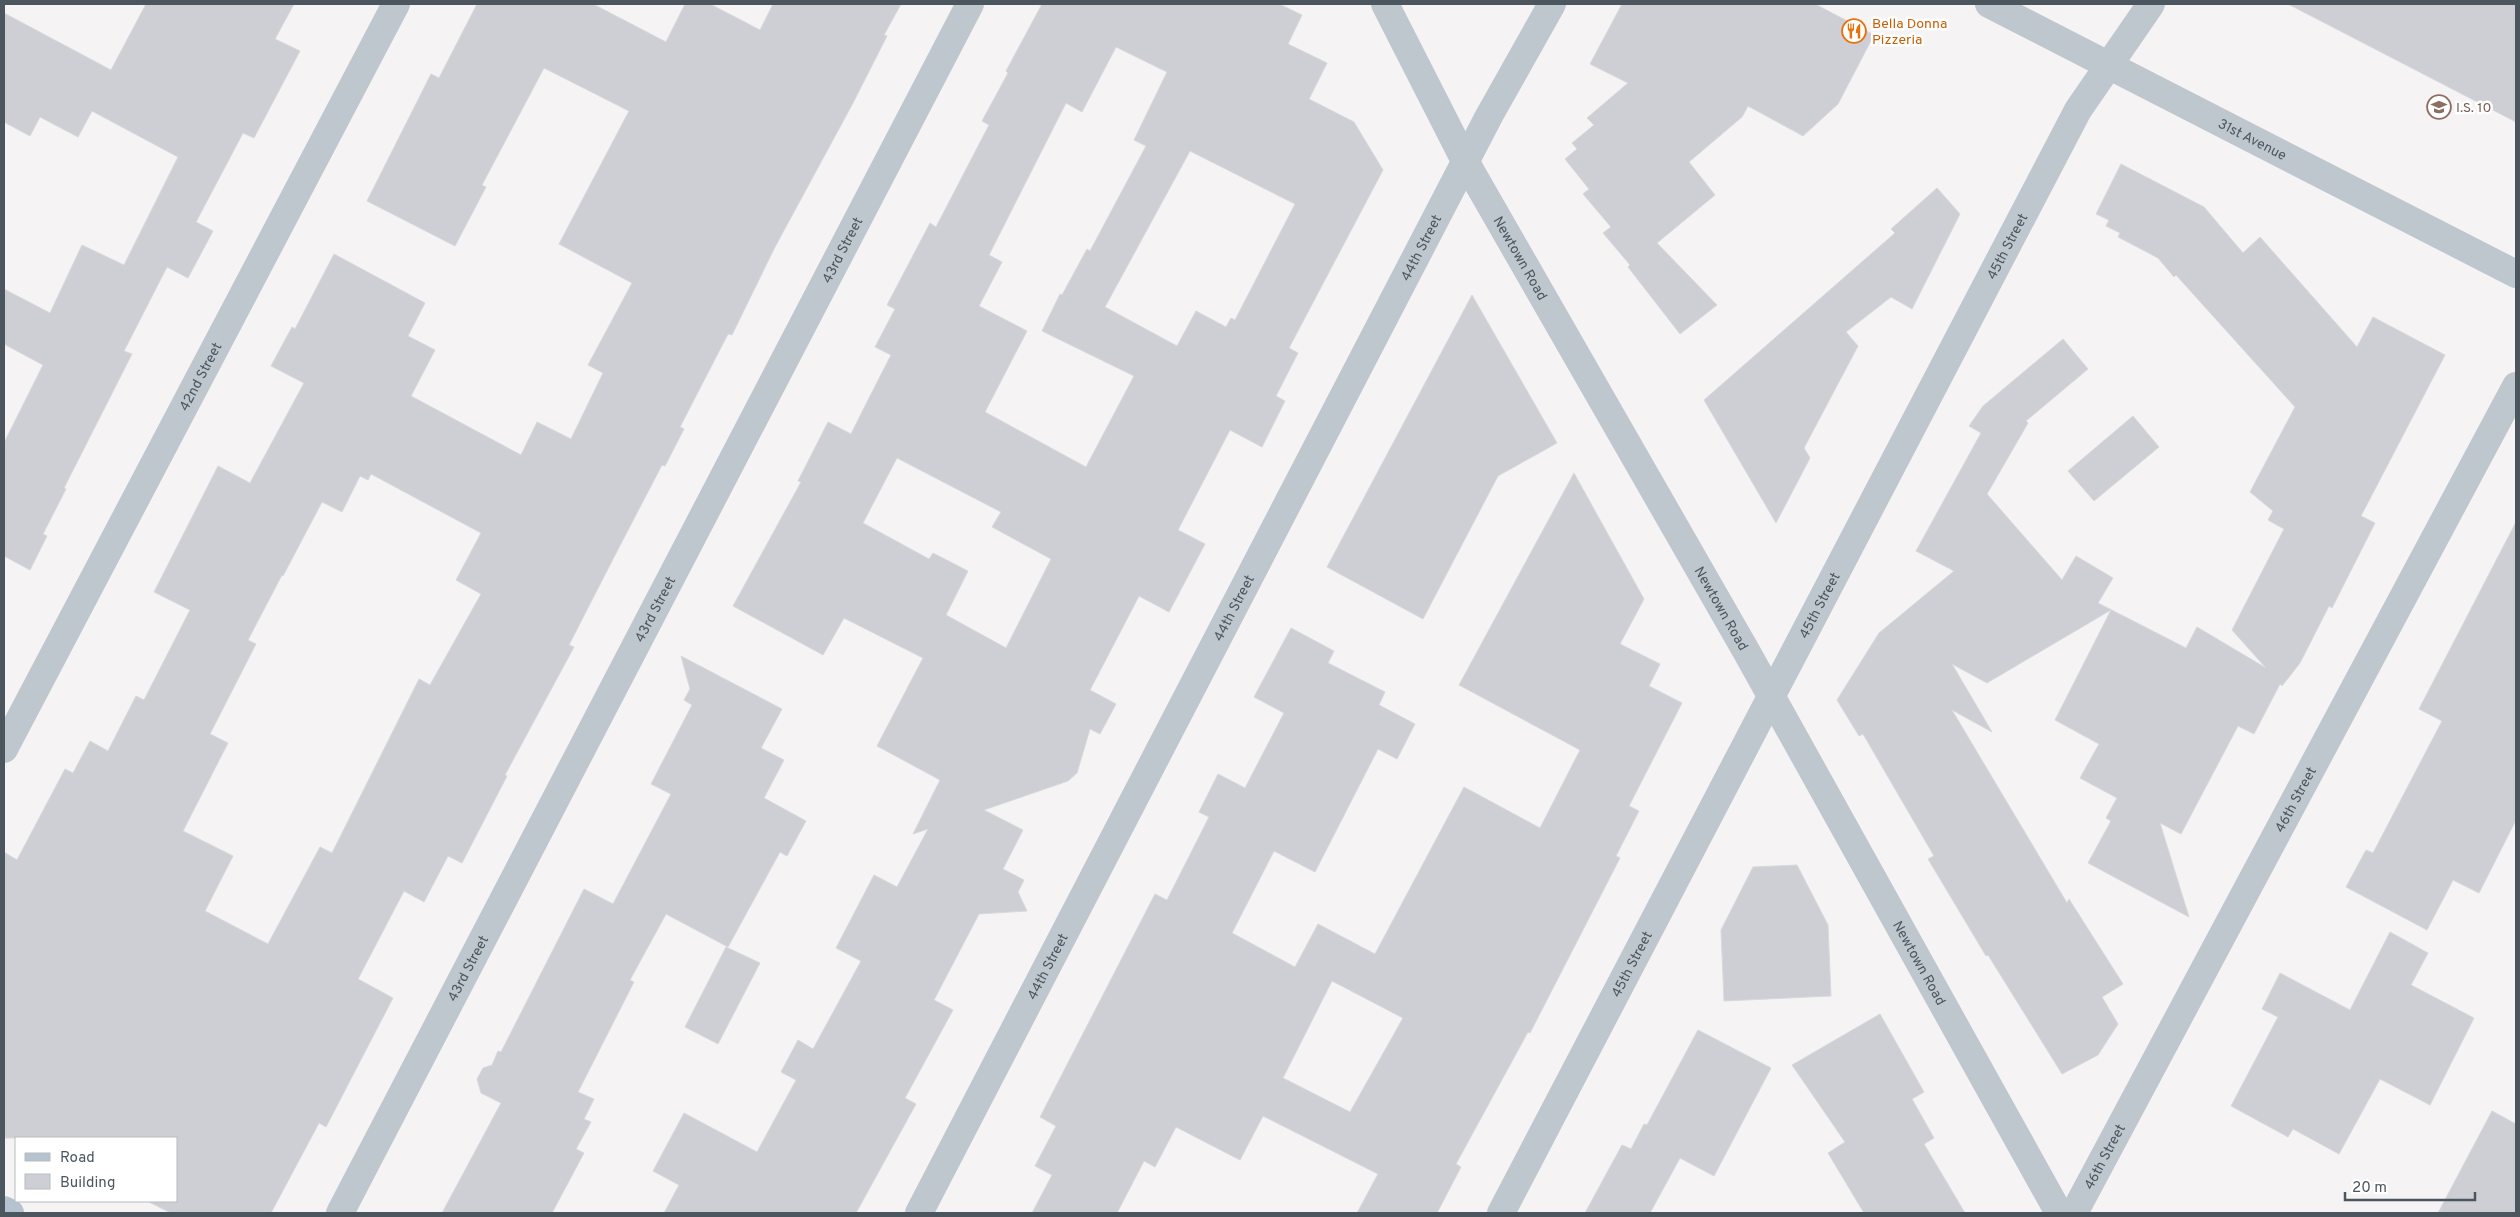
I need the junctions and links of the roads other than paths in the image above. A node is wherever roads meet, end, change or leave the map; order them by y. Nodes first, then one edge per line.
1 (396, 4) edge
2 (970, 4) edge
3 (1385, 4) edge
4 (1552, 4) edge
5 (1989, 4) edge
6 (2151, 4) edge
7 (2108, 66) junction
8 (1465, 161) junction
9 (2516, 274) edge
10 (2516, 386) edge
11 (1769, 696) junction
12 (4, 749) edge
13 (4, 1210) edge
14 (10, 1213) edge
15 (340, 1213) edge
16 (919, 1213) edge
17 (1501, 1213) edge
18 (2059, 1213) edge
19 (2074, 1213) edge

1 - 12 street, 42nd Street
2 - 15 street, 43rd Street
3 - 8 street, Newtown Road
4 - 8 street, 44th Street
5 - 7 street, 31st Avenue
6 - 7 street, 45th Street
7 - 9 street, 31st Avenue
7 - 11 street, 45th Street
8 - 11 street, Newtown Road
8 - 16 street, 44th Street
10 - 19 street, 46th Street
11 - 17 street, 45th Street
11 - 18 street, Newtown Road
13 - 14 main road

